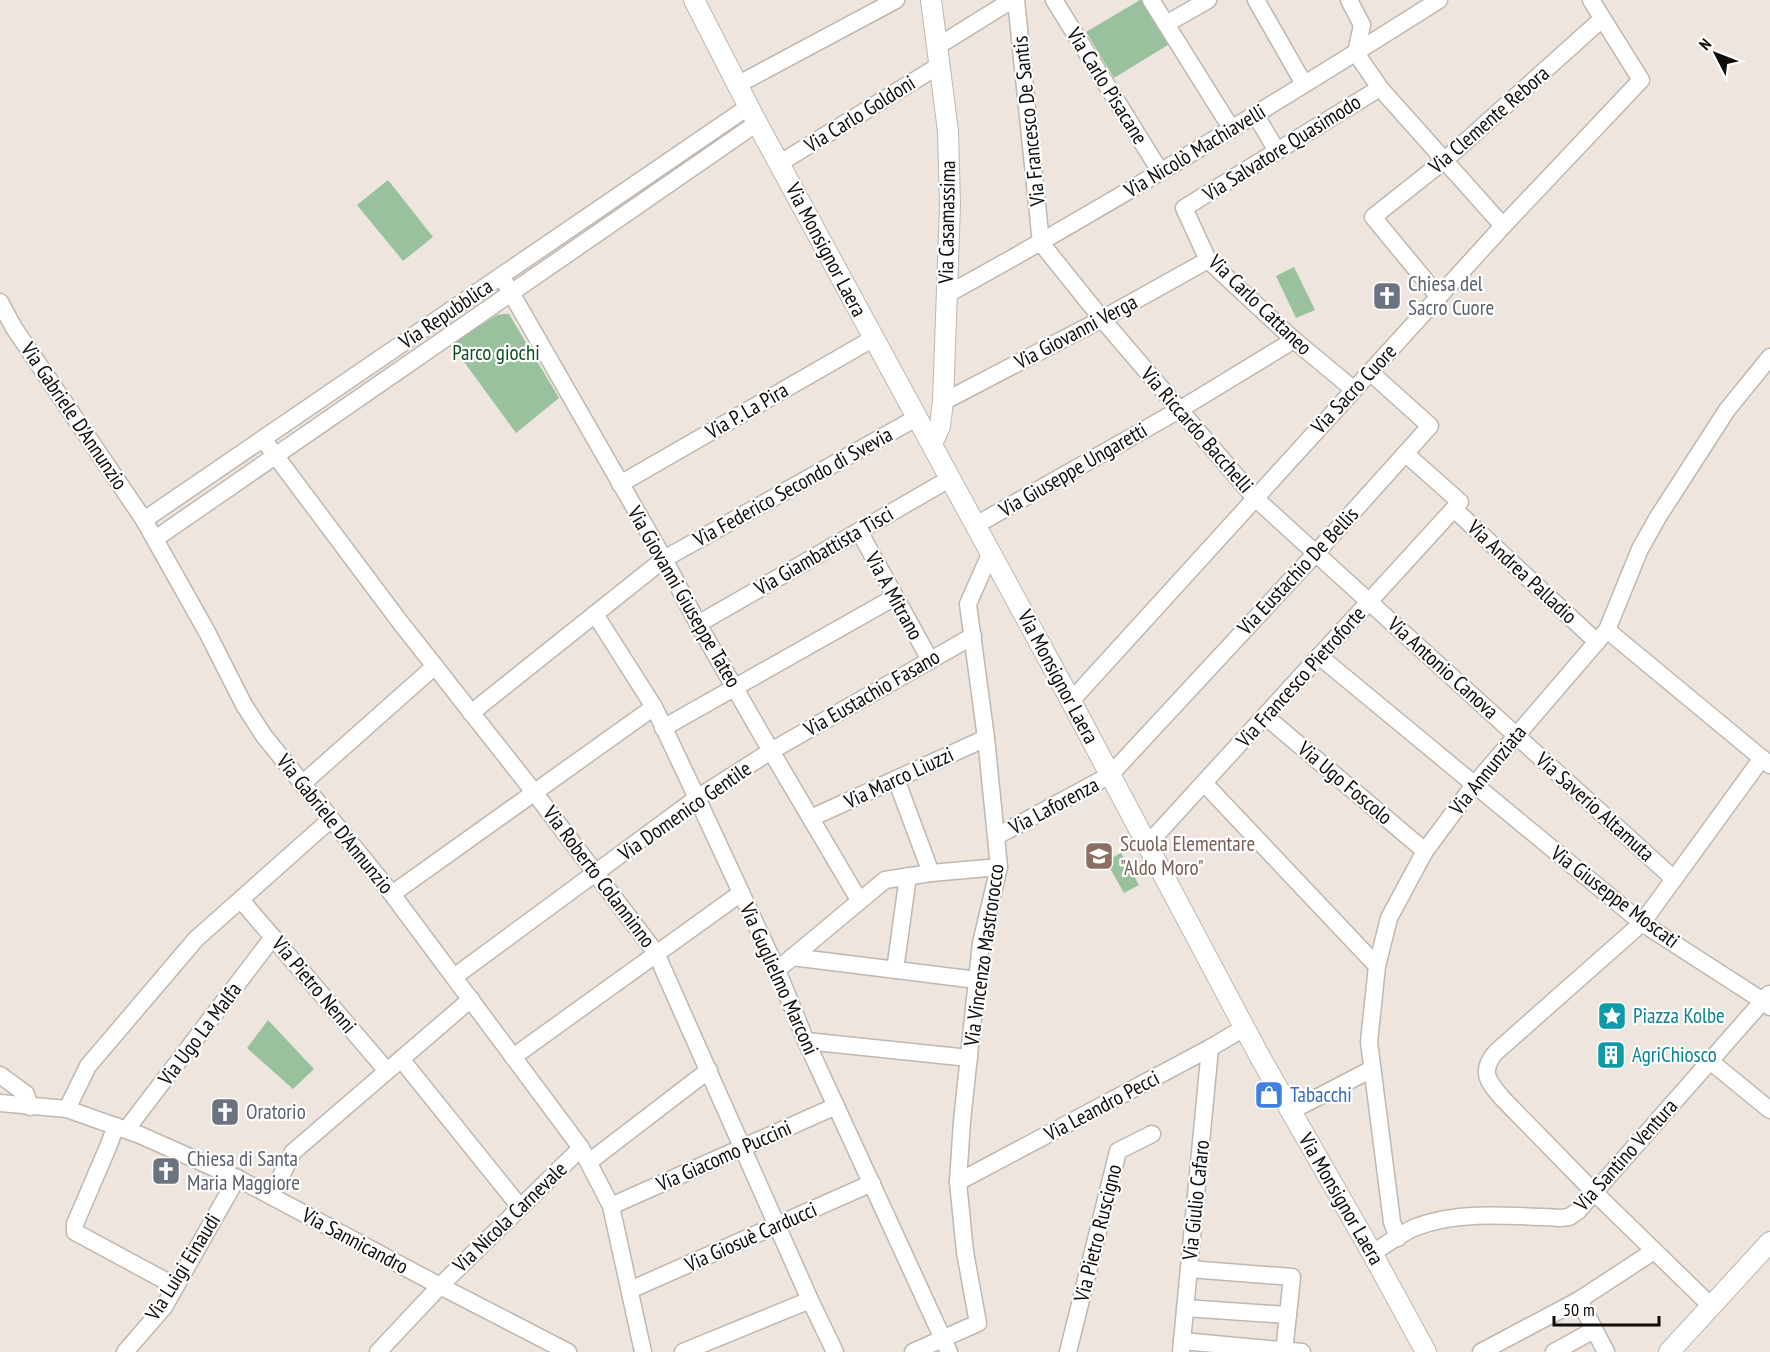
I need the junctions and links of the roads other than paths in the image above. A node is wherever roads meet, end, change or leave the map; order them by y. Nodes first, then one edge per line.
1 (694, 0) edge
2 (896, 0) edge
3 (931, 0) edge
4 (1014, 0) edge
5 (1054, 0) edge
6 (1151, 0) edge
7 (1208, 0) edge
8 (1256, 0) edge
9 (1349, 0) edge
10 (1439, 0) edge
11 (1591, 0) edge
12 (1602, 19) junction
13 (1166, 24) junction
14 (1356, 53) junction
15 (939, 55) junction
16 (1304, 84) junction
17 (737, 85) junction
18 (1380, 88) junction
19 (1255, 114) junction
20 (753, 115) junction
21 (1231, 128) junction
22 (1277, 151) junction
23 (1445, 160) junction
24 (780, 163) junction
25 (1160, 171) junction
26 (1184, 208) joint
27 (1503, 226) junction
28 (1041, 243) junction
29 (1208, 260) junction
30 (501, 276) junction
31 (511, 293) junction
32 (946, 295) junction
33 (1439, 297) junction
34 (0, 302) edge
35 (1102, 319) junction
36 (874, 338) junction
37 (1294, 340) junction
38 (1770, 357) edge
39 (1370, 372) junction
40 (1353, 389) junction
41 (943, 402) junction
42 (1179, 410) junction
43 (918, 417) junction
44 (263, 439) junction
45 (932, 444) junction
46 (1406, 454) junction
47 (274, 456) junction
48 (951, 478) junction
49 (620, 484) junction
50 (1255, 498) junction
51 (1454, 509) junction
52 (144, 520) junction
53 (976, 525) junction
54 (859, 531) junction
55 (155, 539) junction
56 (991, 552) junction
57 (1316, 553) junction
58 (664, 559) junction
59 (895, 597) junction
60 (1370, 601) junction
61 (596, 614) junction
62 (698, 624) junction
63 (973, 636) junction
64 (1602, 636) junction
65 (1319, 656) junction
66 (930, 660) junction
67 (435, 666) junction
68 (736, 688) junction
69 (1071, 701) junction
70 (654, 707) junction
71 (471, 713) junction
72 (1265, 716) junction
73 (663, 728) junction
74 (1516, 735) junction
75 (986, 738) junction
76 (771, 751) junction
77 (1766, 761) edge
78 (1110, 775) junction
79 (896, 779) junction
80 (1204, 783) junction
81 (302, 784) junction
82 (1474, 785) junction
83 (534, 792) junction
84 (697, 798) junction
85 (811, 818) junction
86 (331, 819) junction
87 (997, 836) junction
88 (1147, 845) junction
89 (1425, 851) junction
90 (999, 867) junction
91 (931, 873) junction
92 (596, 874) junction
93 (908, 876) junction
94 (1674, 879) junction
95 (741, 893) junction
96 (392, 894) junction
97 (241, 900) junction
98 (859, 900) junction
99 (1642, 923) junction
100 (273, 937) junction
101 (656, 953) junction
102 (792, 957) junction
103 (1377, 966) junction
104 (777, 970) junction
105 (895, 970) junction
106 (454, 977) junction
107 (977, 980) junction
108 (471, 999) junction
109 (1768, 1000) edge
110 (1244, 1028) junction
111 (806, 1041) junction
112 (1210, 1048) junction
113 (513, 1057) junction
114 (969, 1058) junction
115 (401, 1059) junction
116 (1710, 1061) junction
117 (1372, 1069) junction
118 (709, 1070) junction
119 (387, 1071) junction
120 (0, 1075) edge
121 (0, 1102) edge
122 (836, 1106) junction
123 (30, 1107) junction
124 (66, 1109) junction
125 (1770, 1110) edge
126 (1291, 1111) junction
127 (121, 1128) junction
128 (1152, 1134) dead end
129 (743, 1148) junction
130 (585, 1155) junction
131 (237, 1178) junction
132 (958, 1182) junction
133 (872, 1184) junction
134 (1594, 1192) junction
135 (271, 1196) junction
136 (612, 1206) junction
137 (520, 1207) junction
138 (778, 1226) junction
139 (1398, 1238) junction
140 (1770, 1242) edge
141 (1654, 1251) junction
142 (1372, 1253) junction
143 (1189, 1269) junction
144 (176, 1286) junction
145 (440, 1286) junction
146 (630, 1290) junction
147 (810, 1300) junction
148 (1579, 1300) junction
149 (1711, 1306) junction
150 (1185, 1308) junction
151 (1288, 1315) junction
152 (1594, 1330) junction
153 (946, 1345) edge
154 (1181, 1346) edge
155 (126, 1351) edge
156 (1285, 1351) edge
157 (378, 1352) edge
158 (568, 1352) edge
159 (643, 1352) edge
160 (683, 1352) edge
161 (835, 1352) edge
162 (912, 1352) edge
163 (1068, 1352) edge
164 (1302, 1352) edge
165 (1426, 1352) edge
166 (1480, 1352) edge
167 (1554, 1352) edge
168 (1606, 1352) edge
169 (1669, 1352) edge

1 - 17 street, Via Monsignor Laera
2 - 17 street
3 - 15 street, Via Casamassima
4 - 15 street, Via Carlo Goldoni
4 - 28 street, Via Francesco De Santis
5 - 25 street, Via Carlo Pisacane
6 - 13 street
7 - 13 street
8 - 16 street
9 - 14 street
10 - 14 street, Via Nicolò Machiavelli
11 - 12 street
12 - 23 street, Via Clemente Rebora
12 - 27 street, Via Sacro Cuore
13 - 21 street
14 - 16 street, Via Nicolò Machiavelli
14 - 18 street
15 - 24 street, Via Carlo Goldoni
15 - 32 street, Via Casamassima
16 - 19 street, Via Nicolò Machiavelli
17 - 20 street, Via Monsignor Laera
18 - 22 street, Via Salvatore Quasimodo
18 - 23 street
19 - 21 street, Via Nicolò Machiavelli
19 - 22 street
20 - 24 street, Via Monsignor Laera
20 - 30 street, Via Repubblica
20 - 31 street, Via Repubblica
21 - 25 street, Via Nicolò Machiavelli
22 - 26 street, Via Salvatore Quasimodo
23 - 27 street
23 - 33 street, Via Clemente Rebora
24 - 36 street, Via Monsignor Laera
25 - 28 street, Via Nicolò Machiavelli
26 - 29 street, Via Carlo Cattaneo
27 - 33 street, Via Sacro Cuore
28 - 32 street, Via Nicolò Machiavelli
28 - 35 street, Via Riccardo Bacchelli
29 - 35 street, Via Giovanni Verga
29 - 37 street, Via Carlo Cattaneo
30 - 31 street, Via Giovanni Giuseppe Tateo
30 - 44 street, Via Repubblica
31 - 47 street, Via Repubblica
31 - 49 street, Via Giovanni Giuseppe Tateo
32 - 41 street, Via Casamassima
33 - 39 street, Via Sacro Cuore
34 - 52 street, Via Gabriele D'Annunzio
35 - 41 street, Via Giovanni Verga
35 - 42 street, Via Riccardo Bacchelli
36 - 43 street, Via Monsignor Laera
36 - 49 street, Via P. La Pira
37 - 40 street, Via Carlo Cattaneo
37 - 42 street, Via Giuseppe Ungaretti
38 - 64 street, Via Annunziata
39 - 40 street, Via Sacro Cuore
39 - 46 street, Via Eustachio De Bellis
40 - 50 street, Via Sacro Cuore
41 - 45 street, Via Casamassima
42 - 50 street, Via Riccardo Bacchelli
42 - 53 street, Via Giuseppe Ungaretti
43 - 45 street, Via Monsignor Laera
43 - 58 street, Via Federico Secondo di Svevia
44 - 47 street, Via Roberto Colanninno
44 - 52 street, Via Repubblica
45 - 48 street, Via Monsignor Laera
46 - 51 street, Via Andrea Palladio
46 - 57 street, Via Eustachio De Bellis
47 - 55 street, Via Repubblica
47 - 67 street, Via Roberto Colanninno
48 - 53 street, Via Monsignor Laera
48 - 54 street, Via Giambattista Tisci
49 - 58 street, Via Giovanni Giuseppe Tateo
50 - 57 street, Via Riccardo Bacchelli
50 - 69 street, Via Sacro Cuore
51 - 60 street, Via Francesco Pietroforte
51 - 64 street, Via Andrea Palladio
52 - 55 street, Via Gabriele D'Annunzio
53 - 56 street, Via Monsignor Laera
54 - 59 street, Via A Mitrano
54 - 62 street, Via Giambattista Tisci
55 - 81 street, Via Gabriele D'Annunzio
56 - 63 street, Via Vincenzo Mastrorocco
56 - 69 street, Via Monsignor Laera
57 - 60 street, Via Riccardo Bacchelli
57 - 78 street, Via Eustachio De Bellis
58 - 61 street, Via Federico Secondo di Svevia
58 - 62 street, Via Giovanni Giuseppe Tateo
59 - 66 street, Via A Mitrano
59 - 68 street
60 - 65 street, Via Francesco Pietroforte
60 - 74 street, Via Antonio Canova
61 - 70 street, Via Guglielmo Marconi
61 - 71 street, Via Federico Secondo di Svevia
62 - 68 street, Via Giovanni Giuseppe Tateo
63 - 66 street, Via Eustachio Fasano
63 - 75 street, Via Vincenzo Mastrorocco
64 - 74 street, Via Annunziata
64 - 77 street, Via Andrea Palladio
65 - 72 street, Via Francesco Pietroforte
65 - 82 street, Via Giuseppe Moscati
66 - 76 street, Via Eustachio Fasano
67 - 71 street, Via Roberto Colanninno
67 - 81 street
68 - 73 street
68 - 76 street, Via Giovanni Giuseppe Tateo
69 - 78 street, Via Monsignor Laera
70 - 73 street, Via Guglielmo Marconi
70 - 83 street
71 - 83 street, Via Roberto Colanninno
72 - 80 street, Via Francesco Pietroforte
72 - 89 street, Via Ugo Foscolo
73 - 84 street, Via Guglielmo Marconi
74 - 82 street, Via Annunziata
74 - 94 street, Via Saverio Altamuta
75 - 79 street, Via Marco Liuzzi
75 - 87 street, Via Vincenzo Mastrorocco
76 - 84 street, Via Domenico Gentile
76 - 85 street, Via Giovanni Giuseppe Tateo
77 - 94 street
78 - 87 street, Via Laforenza
78 - 88 street, Via Monsignor Laera
79 - 85 street, Via Marco Liuzzi
79 - 91 street
80 - 88 street, Via Francesco Pietroforte
80 - 103 street
81 - 86 street, Via Gabriele D'Annunzio
82 - 89 street, Via Annunziata
82 - 99 street, Via Giuseppe Moscati
83 - 92 street, Via Roberto Colanninno
83 - 96 street
84 - 92 street, Via Domenico Gentile
84 - 95 street, Via Guglielmo Marconi
85 - 98 street, Via Giovanni Giuseppe Tateo
86 - 96 street, Via Gabriele D'Annunzio
86 - 97 street
87 - 90 street, Via Vincenzo Mastrorocco
88 - 110 street, Via Monsignor Laera
89 - 103 street, Via Annunziata
90 - 91 street
90 - 107 street, Via Vincenzo Mastrorocco
91 - 93 street
92 - 101 street, Via Roberto Colanninno
92 - 106 street, Via Domenico Gentile
93 - 98 street
93 - 105 street
94 - 99 street
95 - 101 street
95 - 104 street, Via Guglielmo Marconi
96 - 106 street, Via Gabriele D'Annunzio
97 - 100 street, Via Pietro Nenni
97 - 124 street
98 - 102 street
99 - 109 street, Via Giuseppe Moscati
99 - 134 street
100 - 119 street, Via Pietro Nenni
100 - 127 street, Via Ugo La Malfa
101 - 113 street
101 - 118 street, Via Roberto Colanninno
102 - 104 street
102 - 105 street
103 - 117 street, Via Annunziata
104 - 111 street, Via Guglielmo Marconi
105 - 107 street
106 - 108 street, Via Gabriele D'Annunzio
107 - 114 street, Via Vincenzo Mastrorocco
108 - 113 street, Via Gabriele D'Annunzio
108 - 115 street
109 - 116 street, Via Santino Ventura
110 - 112 street, Via Leandro Pecci
110 - 126 street, Via Monsignor Laera
111 - 114 street
111 - 122 street, Via Guglielmo Marconi
112 - 132 street, Via Leandro Pecci
112 - 143 street, Via Giulio Cafaro
113 - 130 street, Via Gabriele D'Annunzio
114 - 132 street, Via Vincenzo Mastrorocco
115 - 119 street
115 - 137 street
116 - 125 street
116 - 134 street, Via Santino Ventura
117 - 126 street
117 - 139 street, Via Annunziata
118 - 129 street, Via Roberto Colanninno
118 - 130 street, Via Nicola Carnevale
119 - 135 street
120 - 123 street
121 - 123 street, Via Sannicandro
122 - 129 street, Via Giacomo Puccini
122 - 133 street, Via Guglielmo Marconi
123 - 124 street, Via Sannicandro
124 - 127 street, Via Sannicandro
126 - 142 street, Via Monsignor Laera
127 - 131 street, Via Sannicandro
127 - 144 street, Via Ugo La Malfa
128 - 163 street, Via Pietro Ruscigno
129 - 136 street, Via Giacomo Puccini
129 - 138 street, Via Roberto Colanninno
130 - 136 street, Via Gabriele D'Annunzio
130 - 137 street, Via Nicola Carnevale
131 - 135 street, Via Sannicandro
131 - 144 street, Via Luigi Einaudi
132 - 153 street, Via Vincenzo Mastrorocco
133 - 138 street, Via Giosuè Carducci
133 - 153 street, Via Guglielmo Marconi
134 - 139 street, Via Santino Ventura
134 - 141 street
135 - 145 street, Via Sannicandro
136 - 146 street, Via Gabriele D'Annunzio
137 - 145 street, Via Nicola Carnevale
138 - 146 street, Via Giosuè Carducci
138 - 147 street, Via Roberto Colanninno
139 - 142 street, Via Santino Ventura
140 - 149 street
141 - 148 street
141 - 149 street
142 - 165 street, Via Monsignor Laera
143 - 150 street, Via Giulio Cafaro
143 - 151 street
144 - 155 street, Via Luigi Einaudi
145 - 157 street, Via Nicola Carnevale
145 - 158 street, Via Sannicandro
146 - 159 street, Via Gabriele D'Annunzio
147 - 160 street
147 - 161 street, Via Roberto Colanninno
148 - 152 street
148 - 166 street
149 - 169 street
150 - 151 street
150 - 154 street, Via Giulio Cafaro
151 - 156 street
152 - 167 street
152 - 168 street
153 - 162 street
154 - 156 street
156 - 164 street

